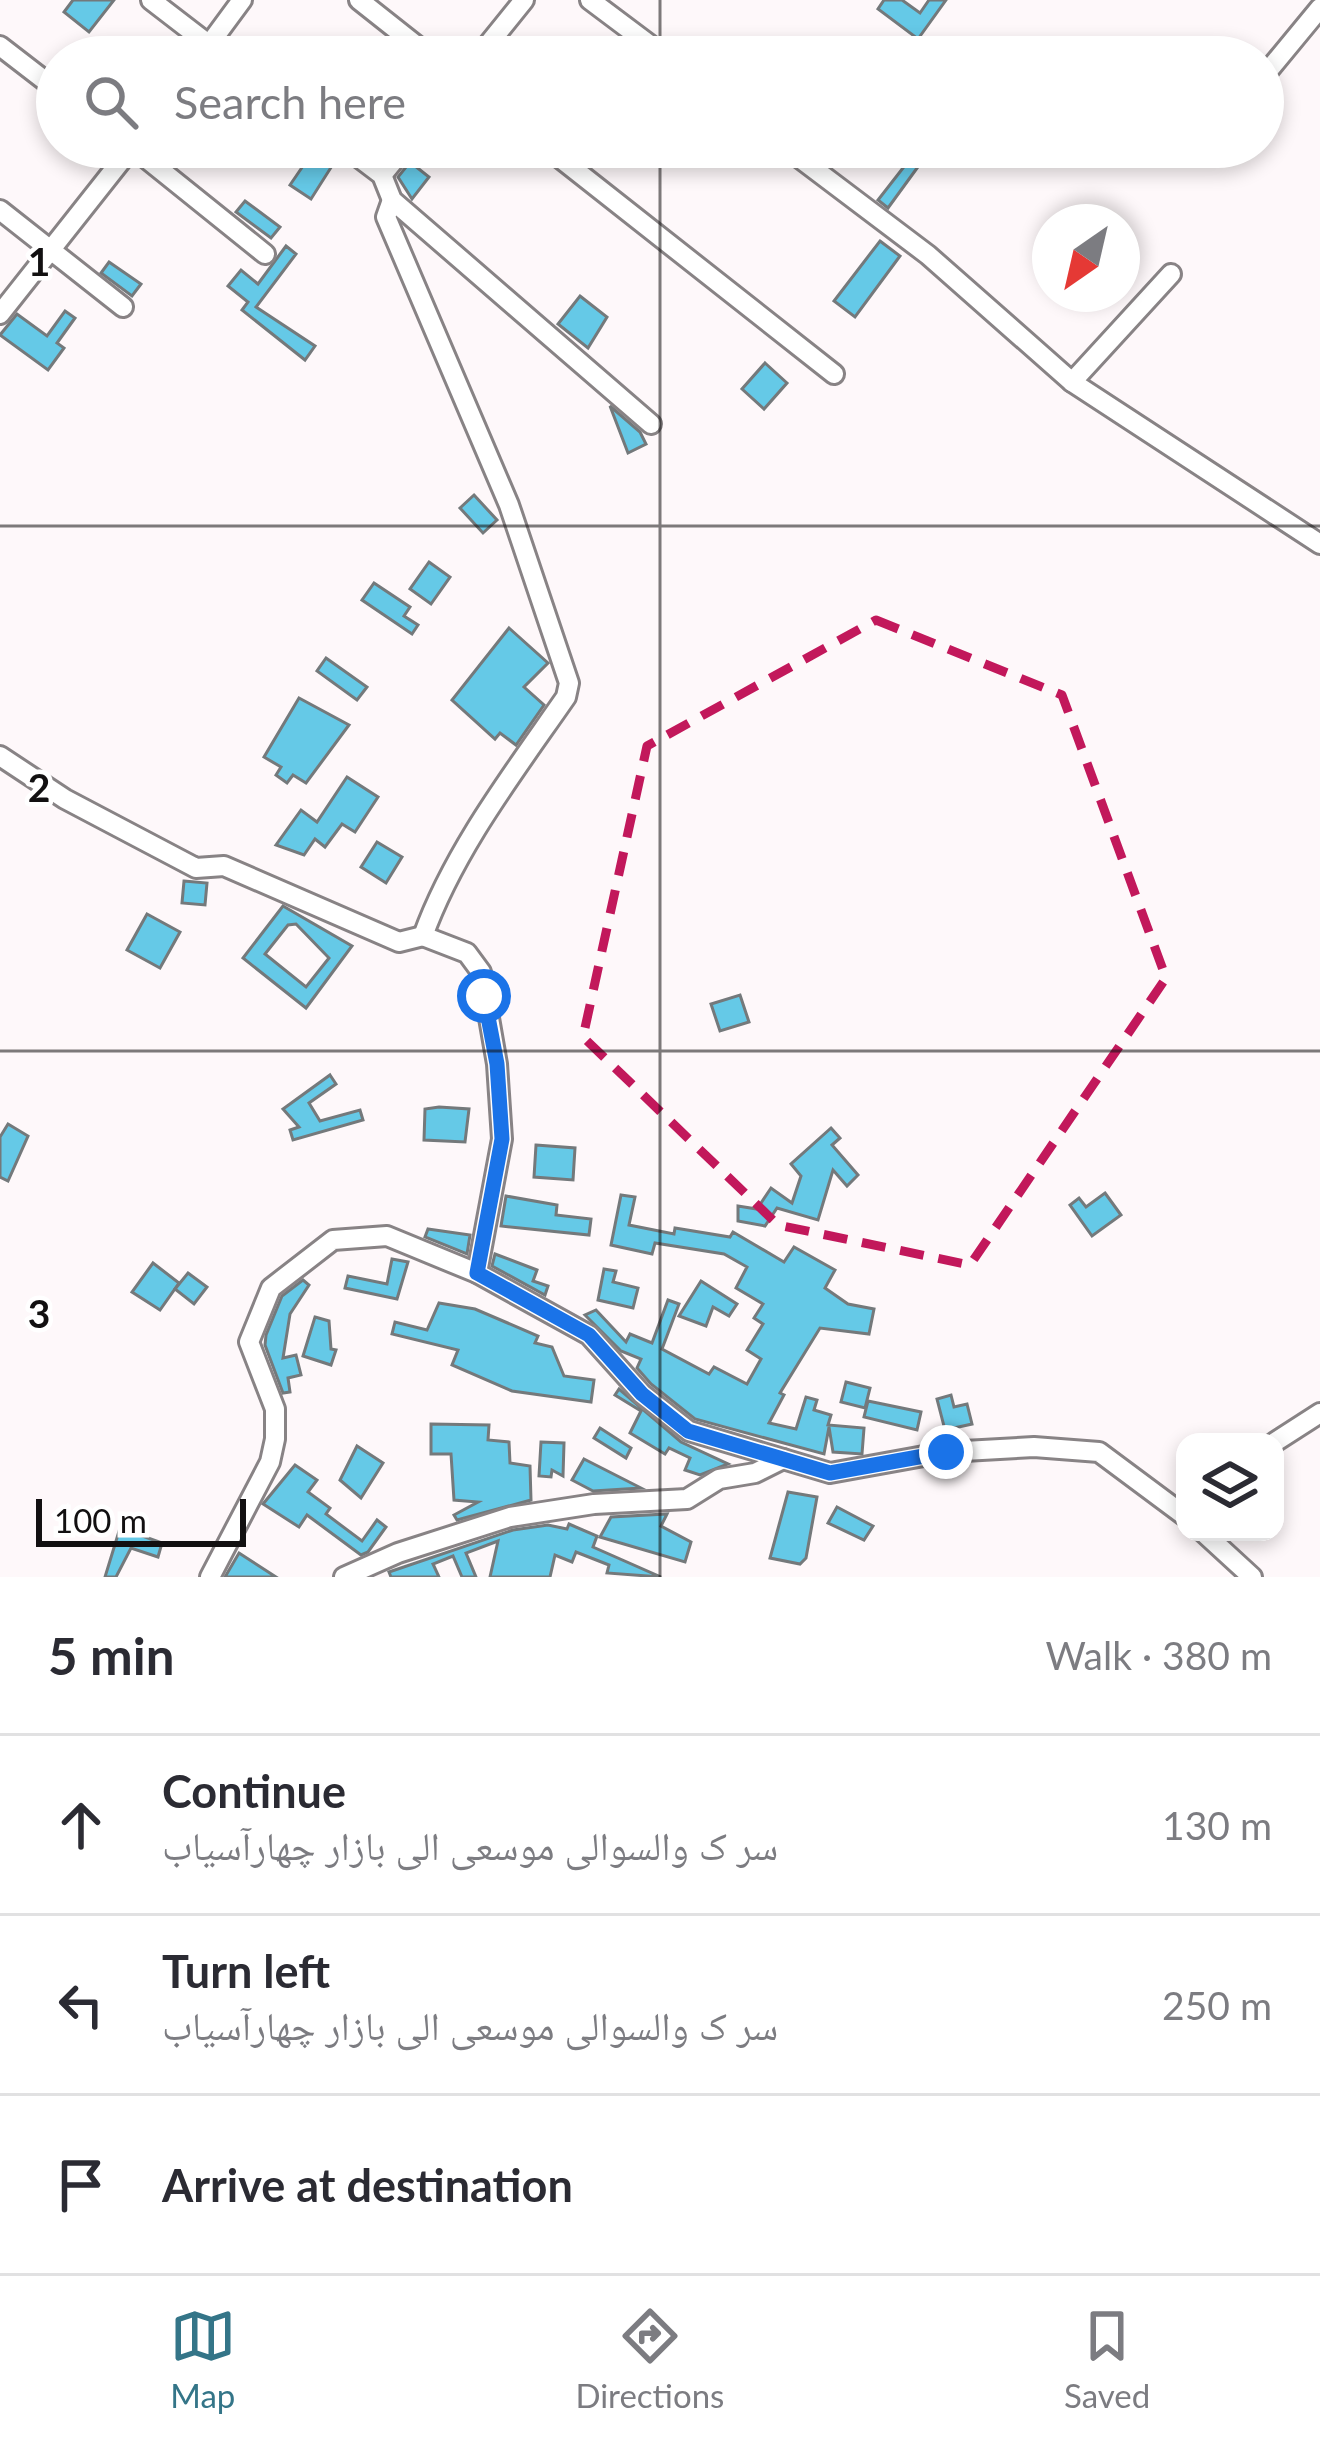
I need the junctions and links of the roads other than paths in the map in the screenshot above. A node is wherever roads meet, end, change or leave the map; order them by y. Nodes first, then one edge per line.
1 (151, 0) edge
2 (242, 0) edge
3 (358, 0) edge
4 (524, 0) edge
5 (590, 0) edge
6 (1320, 8) edge
7 (192, 36) edge
8 (221, 36) edge
9 (404, 36) edge
10 (495, 36) edge
11 (638, 36) edge
12 (0, 46) edge
13 (1284, 51) edge
14 (36, 74) edge
15 (115, 168) edge
16 (158, 168) edge
17 (373, 168) edge
18 (388, 168) edge
19 (573, 168) edge
20 (813, 168) edge
21 (382, 175) junction
22 (392, 200) junction
23 (0, 210) edge
24 (50, 248) junction
25 (265, 254) dead end
26 (1172, 274) dead end
27 (123, 307) dead end
28 (0, 314) edge
29 (834, 374) dead end
30 (1072, 382) junction
31 (651, 424) dead end
32 (1320, 544) edge
33 (0, 756) edge
34 (423, 936) junction
35 (477, 1273) junction
36 (1320, 1413) edge
37 (1284, 1436) edge
38 (783, 1459) junction
39 (1176, 1506) edge
40 (1213, 1541) edge
41 (210, 1577) edge
42 (344, 1577) edge
43 (1252, 1577) edge

1 - 7 street
2 - 8 street
3 - 9 street
4 - 10 street
5 - 11 street
6 - 13 street
12 - 14 street
15 - 24 street
16 - 25 street
17 - 21 street
18 - 21 street
19 - 29 street
20 - 30 street
21 - 22 street
22 - 31 street
22 - 34 street
23 - 24 street
24 - 27 street
24 - 28 street
26 - 30 street
30 - 32 street
33 - 34 street
34 - 35 street
35 - 38 street
35 - 41 street
36 - 37 street
38 - 39 street
38 - 42 street
40 - 43 street

